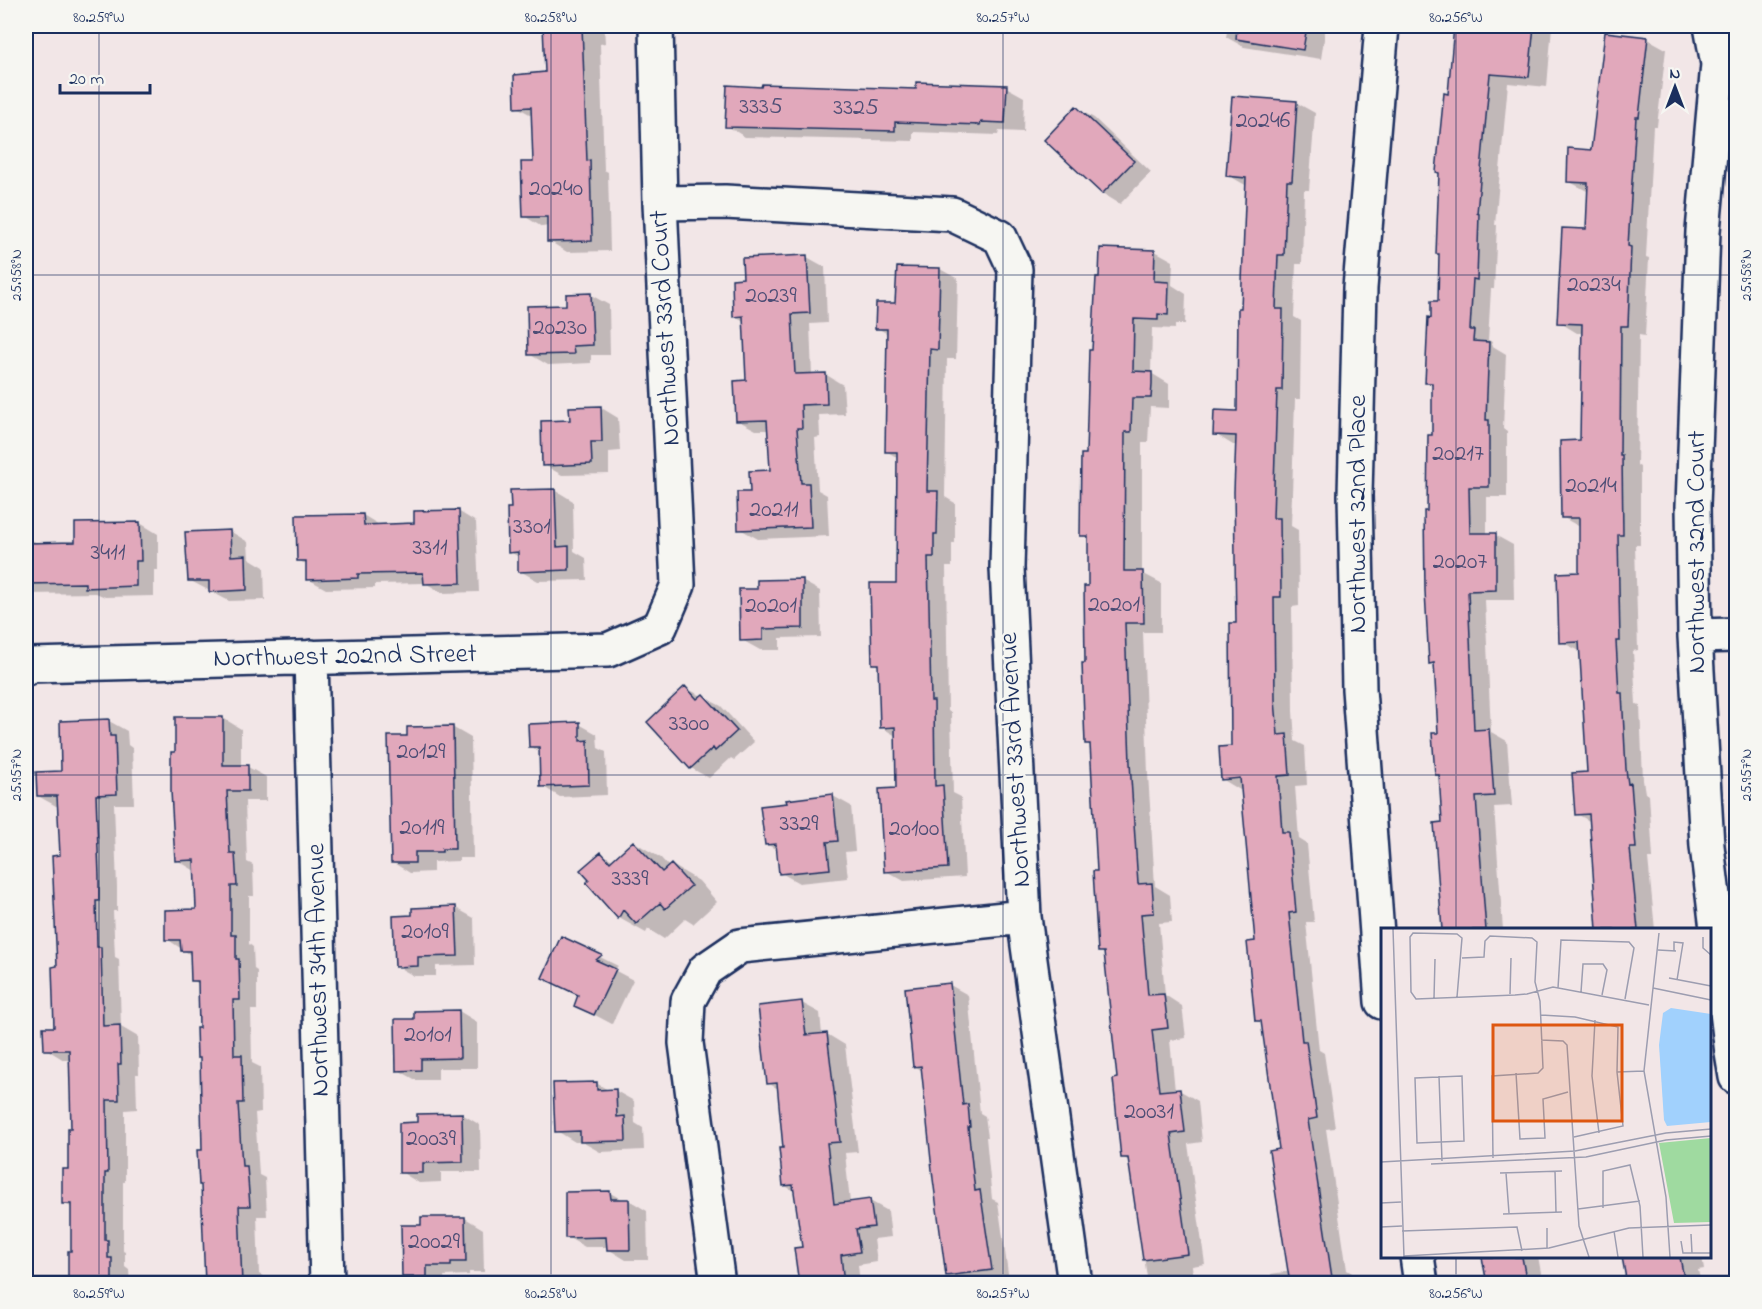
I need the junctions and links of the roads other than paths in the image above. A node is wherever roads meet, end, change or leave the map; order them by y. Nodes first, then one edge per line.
1 (656, 26) edge
2 (1382, 26) edge
3 (1711, 26) edge
4 (660, 204) junction
5 (660, 627) joint
6 (1737, 635) edge
7 (1695, 636) junction
8 (311, 657) junction
9 (26, 668) edge
10 (1024, 917) junction
11 (1381, 976) edge
12 (1737, 1077) edge
13 (1417, 1258) edge
14 (327, 1284) edge
15 (718, 1284) edge
16 (1075, 1284) edge
17 (1421, 1284) edge

1 - 4 street, Northwest 33rd Court
2 - 11 street, Northwest 32nd Place
3 - 7 street, Northwest 32nd Court
4 - 5 street, Northwest 33rd Court
4 - 10 street, Northwest 33rd Avenue
5 - 8 street, Northwest 202nd Street
6 - 7 street
7 - 12 street, Northwest 32nd Court
8 - 9 street, Northwest 202nd Street
8 - 14 street, Northwest 34th Avenue
10 - 15 street
10 - 16 street, Northwest 33rd Avenue
13 - 17 street

